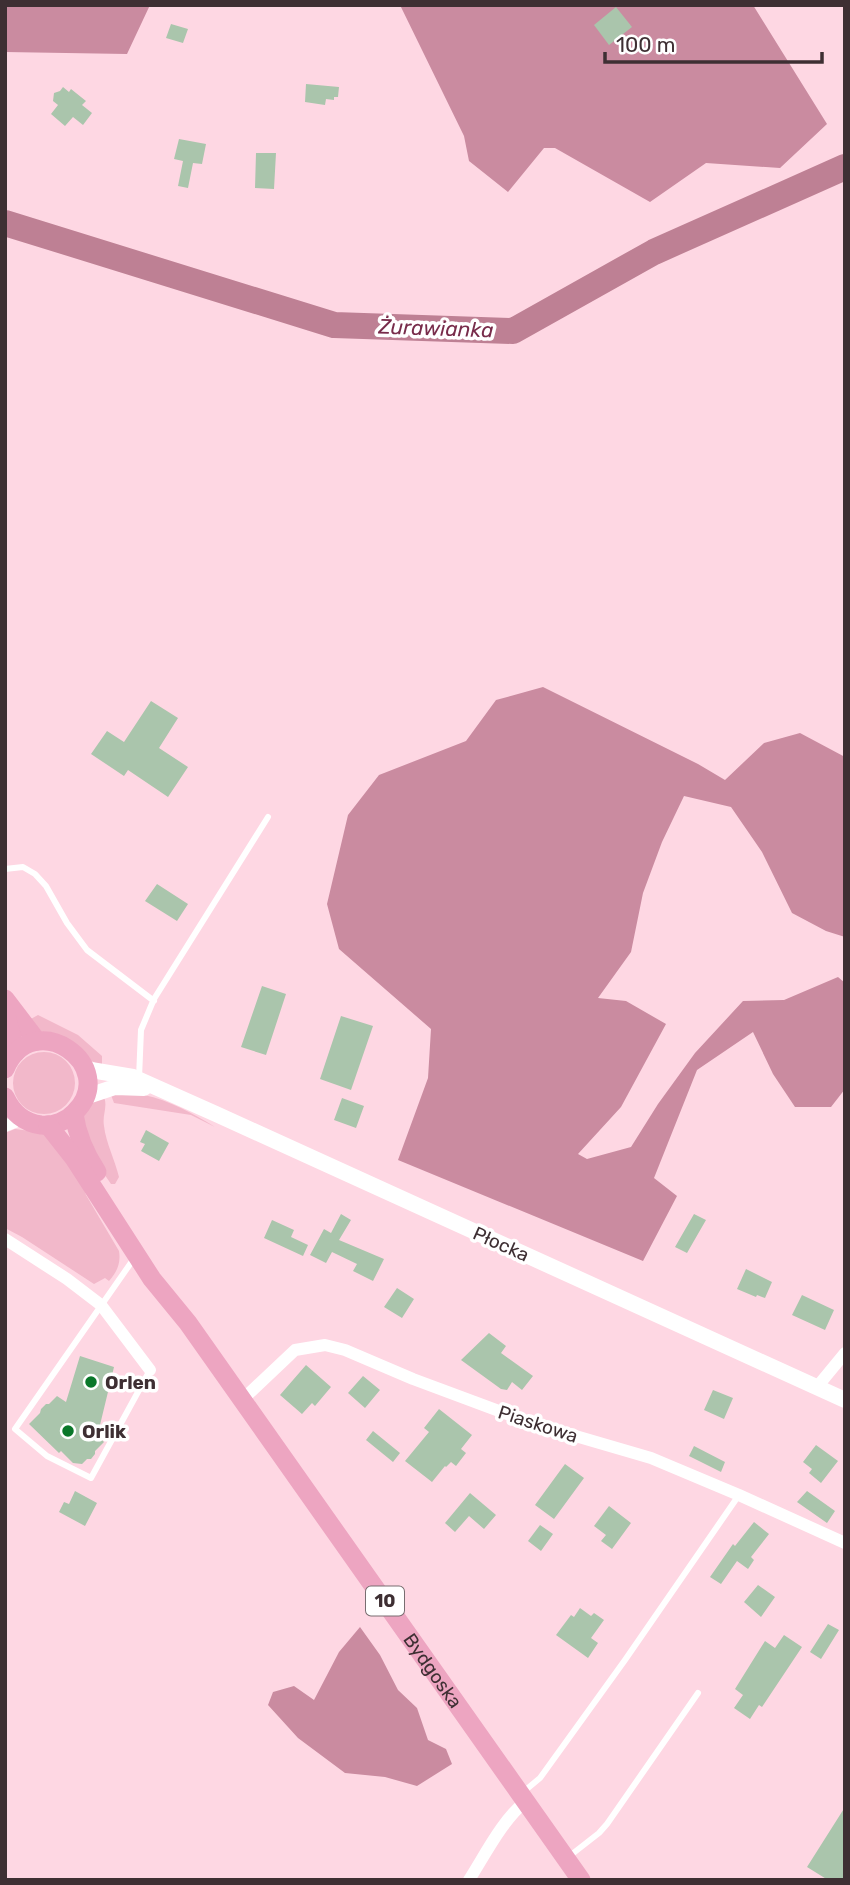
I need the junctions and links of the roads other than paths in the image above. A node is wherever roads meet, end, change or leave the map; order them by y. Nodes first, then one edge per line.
1 (268, 817) dead end
2 (5, 869) edge
3 (5, 999) edge
4 (154, 1001) junction
5 (5, 1012) edge
6 (37, 1041) junction
7 (11, 1061) edge
8 (85, 1069) junction
9 (139, 1080) junction
10 (157, 1089) junction
11 (5, 1097) edge
12 (85, 1097) junction
13 (74, 1114) junction
14 (14, 1122) edge
15 (48, 1125) junction
16 (5, 1239) edge
17 (136, 1256) junction
18 (101, 1305) junction
19 (188, 1323) junction
20 (845, 1353) edge
21 (150, 1370) joint
22 (817, 1387) junction
23 (242, 1400) junction
24 (845, 1400) edge
25 (739, 1495) junction
26 (845, 1543) edge
27 (698, 1693) dead end
28 (523, 1798) junction
29 (566, 1858) junction
30 (469, 1880) edge
31 (582, 1880) edge

1 - 4 lane
2 - 4 lane
3 - 6 main road
4 - 9 lane
5 - 7 main road
6 - 7 main road
6 - 8 main road
8 - 9 street, Płocka
8 - 12 main road
9 - 10 street, Płocka
10 - 12 street, Płocka
10 - 22 street, Płocka
11 - 14 main road
12 - 13 main road
13 - 15 main road
13 - 19 main road, 10
14 - 15 main road
15 - 17 main road, 10
16 - 18 street
17 - 18 lane
17 - 19 main road, 10
18 - 21 street
18 - 21 lane
19 - 23 main road, Bydgoska / 10
20 - 22 street
22 - 24 street, Płocka
23 - 25 street, Piaskowa
23 - 28 main road, Bydgoska / 10
25 - 26 street, Piaskowa
25 - 28 lane
27 - 29 lane
28 - 29 main road, Bydgoska / 10
28 - 30 street
29 - 31 main road, Bydgoska / 10

